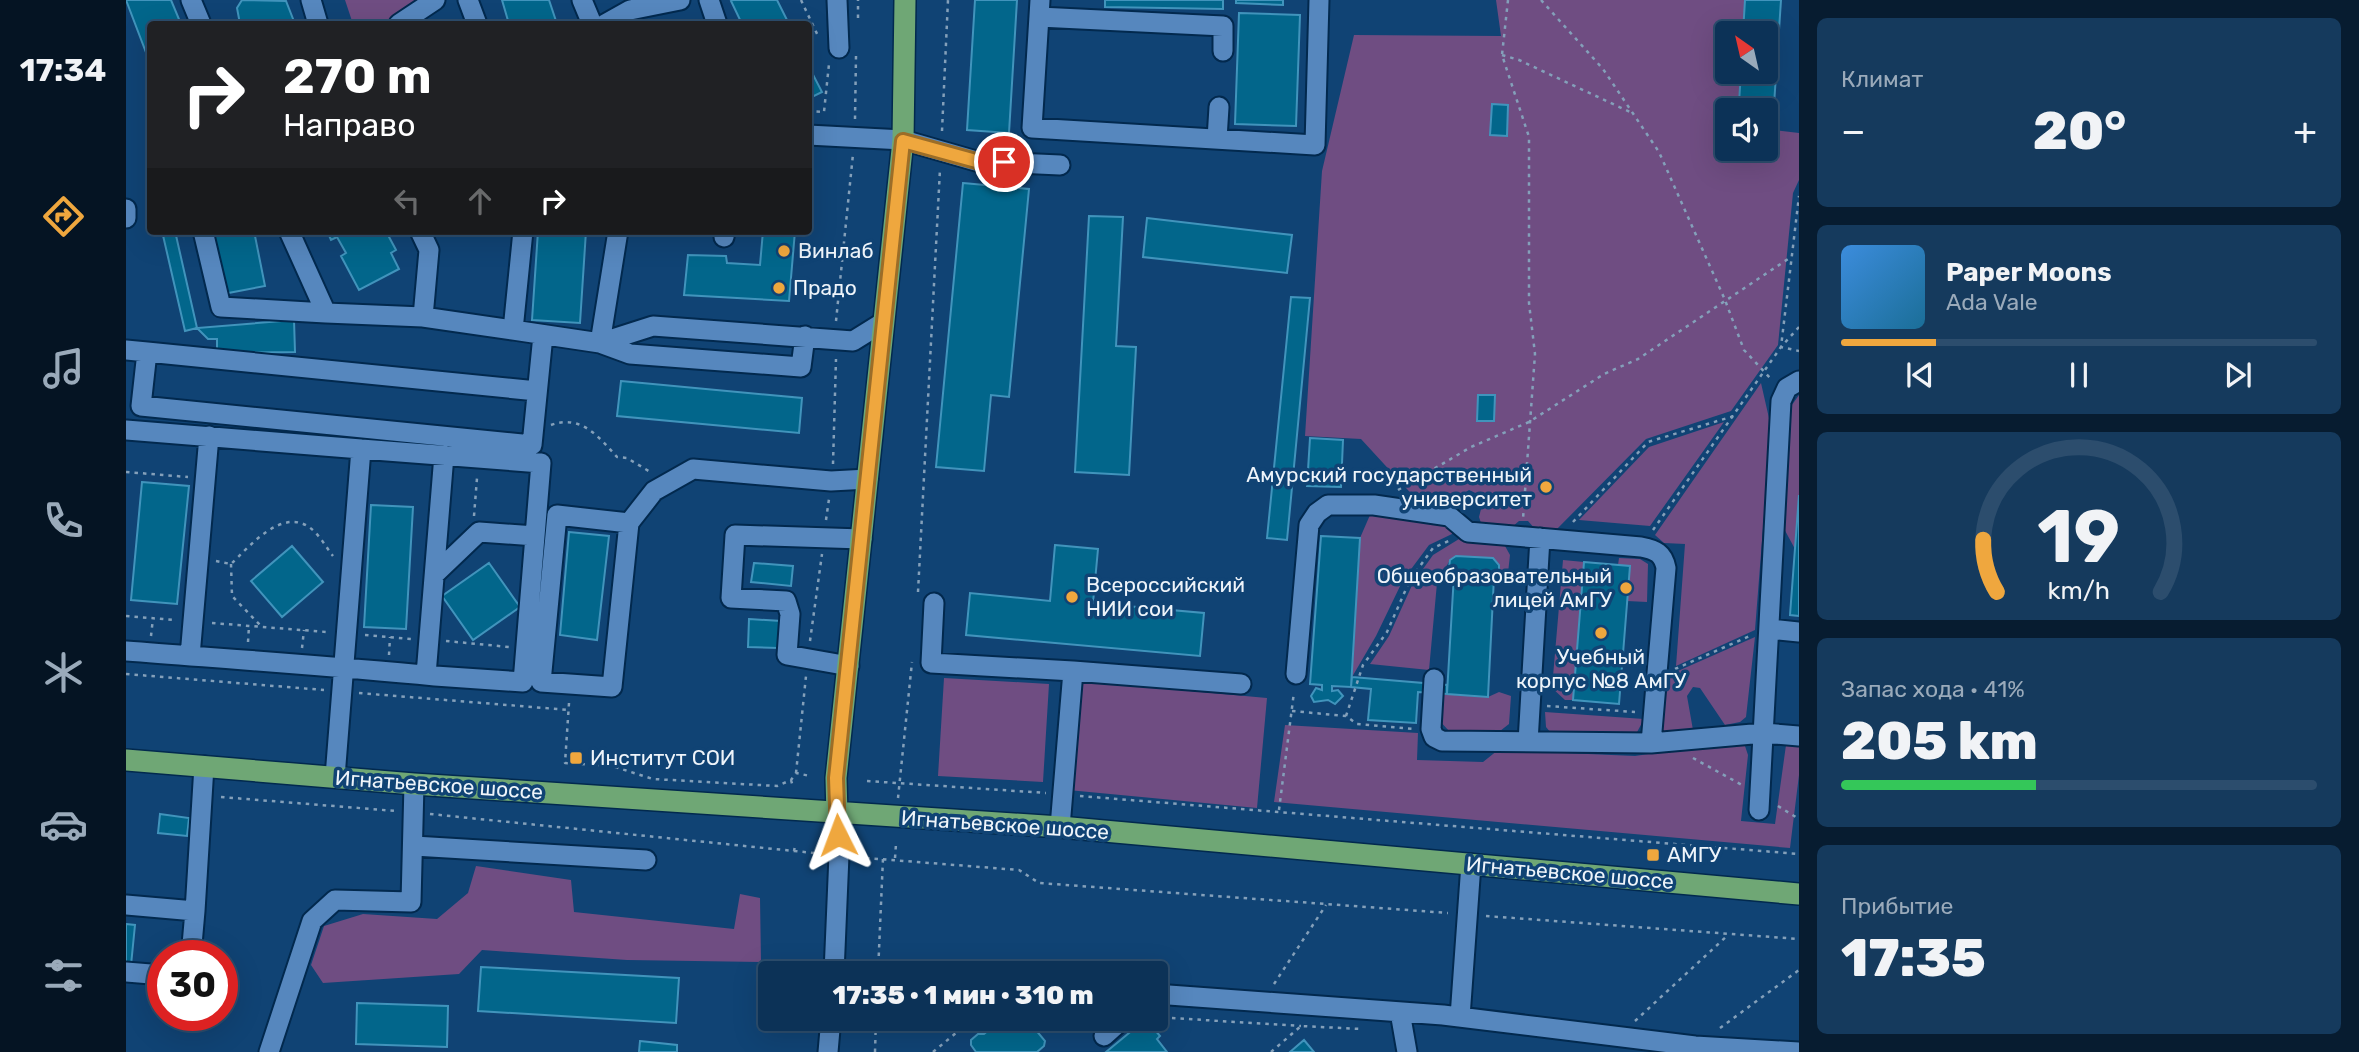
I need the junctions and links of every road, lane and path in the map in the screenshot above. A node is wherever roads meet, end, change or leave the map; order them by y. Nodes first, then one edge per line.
1 (191, 0) edge
2 (311, 0) edge
3 (435, 0) edge
4 (468, 0) edge
5 (582, 0) edge
6 (680, 0) edge
7 (709, 0) edge
8 (802, 0) edge
9 (837, 0) edge
10 (858, 0) edge
11 (905, 0) edge
12 (948, 0) edge
13 (1319, 0) edge
14 (1508, 0) edge
15 (1541, 0) edge
16 (641, 4) edge
17 (1040, 8) edge
18 (200, 21) edge
19 (317, 21) edge
20 (404, 21) edge
21 (476, 21) edge
22 (591, 21) edge
23 (610, 21) edge
24 (716, 21) edge
25 (857, 27) dead end
26 (1223, 51) dead end
27 (837, 52) junction
28 (1502, 55) junction
29 (1219, 107) dead end
30 (812, 111) edge
31 (1633, 114) junction
32 (812, 135) edge
33 (854, 137) junction
34 (1217, 139) junction
35 (903, 141) junction
36 (941, 151) junction
37 (1060, 165) dead end
38 (1799, 196) edge
39 (126, 209) edge
40 (126, 218) edge
41 (204, 235) edge
42 (291, 235) edge
43 (422, 235) edge
44 (523, 235) edge
45 (617, 235) edge
46 (1791, 257) junction
47 (1725, 300) junction
48 (326, 313) junction
49 (423, 317) junction
50 (882, 323) junction
51 (1799, 327) edge
52 (513, 330) junction
53 (543, 335) junction
54 (805, 336) junction
55 (834, 338) junction
56 (600, 343) junction
57 (1781, 347) junction
58 (126, 350) edge
59 (1799, 351) edge
60 (147, 352) junction
61 (1763, 374) junction
62 (1793, 385) edge
63 (537, 391) junction
64 (1734, 416) junction
65 (1529, 422) junction
66 (126, 430) edge
67 (209, 436) junction
68 (532, 444) junction
69 (361, 449) junction
70 (444, 455) junction
71 (478, 458) junction
72 (126, 472) edge
73 (205, 478) junction
74 (869, 479) junction
75 (831, 481) junction
76 (664, 485) junction
77 (1374, 505) junction
78 (629, 523) junction
79 (1468, 532) junction
80 (535, 536) junction
81 (824, 538) junction
82 (1539, 538) junction
83 (472, 539) junction
84 (862, 539) junction
85 (1642, 547) junction
86 (199, 558) junction
87 (231, 564) junction
88 (435, 574) junction
89 (351, 578) junction
90 (926, 601) joint
91 (126, 616) edge
92 (194, 621) junction
93 (261, 626) junction
94 (1769, 629) junction
95 (1799, 632) edge
96 (346, 634) junction
97 (429, 640) junction
98 (526, 648) junction
99 (126, 651) edge
100 (913, 652) dead end
101 (191, 656) junction
102 (807, 660) junction
103 (849, 666) junction
104 (343, 668) junction
105 (1073, 671) junction
106 (1296, 674) joint
107 (426, 675) junction
108 (1656, 678) junction
109 (1434, 679) dead end
110 (571, 684) junction
111 (1241, 684) dead end
112 (1530, 705) junction
113 (1292, 711) junction
114 (1653, 714) junction
115 (1346, 716) junction
116 (1431, 729) junction
117 (1764, 733) junction
118 (1799, 736) edge
119 (1528, 742) junction
120 (1658, 743) junction
121 (126, 760) edge
122 (204, 766) junction
123 (796, 773) junction
124 (810, 776) dead end
125 (335, 778) junction
126 (791, 780) junction
127 (867, 781) dead end
128 (900, 783) junction
129 (414, 784) junction
130 (793, 787) dead end
131 (1062, 794) junction
132 (203, 796) junction
133 (898, 798) dead end
134 (1759, 803) junction
135 (1279, 810) junction
136 (414, 813) junction
137 (837, 814) junction
138 (1799, 819) edge
139 (1060, 827) junction
140 (896, 844) dead end
141 (414, 846) junction
142 (795, 846) dead end
143 (794, 851) junction
144 (814, 853) dead end
145 (1799, 855) edge
146 (866, 858) dead end
147 (883, 858) junction
148 (895, 858) junction
149 (646, 860) dead end
150 (1471, 864) junction
151 (1799, 894) edge
152 (1326, 904) junction
153 (126, 905) edge
154 (195, 911) junction
155 (1467, 915) junction
156 (1729, 934) junction
157 (1799, 939) edge
158 (192, 940) edge
159 (835, 961) edge
160 (879, 961) edge
161 (1799, 970) edge
162 (126, 972) edge
163 (147, 974) edge
164 (1168, 995) edge
165 (1263, 1002) junction
166 (1400, 1012) junction
167 (1460, 1017) junction
168 (1168, 1018) edge
169 (1301, 1026) junction
170 (1365, 1029) dead end
171 (830, 1031) edge
172 (876, 1031) edge
173 (958, 1031) edge
174 (1110, 1031) edge
175 (1104, 1036) dead end
176 (1619, 1037) junction
177 (1695, 1046) junction
178 (1729, 1050) edge
179 (269, 1052) edge
180 (828, 1052) edge
181 (875, 1052) edge
182 (933, 1052) edge
183 (1271, 1052) edge
184 (1407, 1052) edge
185 (1799, 1052) edge

1 - 18 street
2 - 19 street
3 - 20 street
4 - 21 street
5 - 22 street
6 - 16 street
7 - 24 street
8 - 27 path
9 - 27 street
10 - 25 path
11 - 35 main road
12 - 36 path
13 - 34 street
14 - 28 path
15 - 31 path
16 - 23 street
17 - 26 street
17 - 34 street
27 - 30 path
27 - 33 path
28 - 31 path
28 - 65 path
29 - 34 street
31 - 47 path
32 - 33 street
33 - 35 street
33 - 55 path
35 - 36 street
35 - 50 main road
36 - 37 street
36 - 90 path
38 - 46 path
39 - 40 street
41 - 48 street
42 - 48 street
43 - 49 street
44 - 52 street
45 - 56 street
46 - 47 path
46 - 57 path
47 - 61 path
47 - 65 path
48 - 49 street
49 - 52 street
50 - 55 street
50 - 74 main road
51 - 57 path
52 - 53 street
53 - 56 street
53 - 63 street
54 - 55 street
54 - 56 street
54 - 56 street
55 - 75 path
57 - 59 path
57 - 61 path
58 - 60 street
60 - 63 street
60 - 68 street
61 - 62 path
61 - 64 path
62 - 94 street
63 - 68 street
64 - 82 path
64 - 85 path
65 - 77 path
65 - 82 path
66 - 67 street
67 - 69 street
67 - 73 street
68 - 76 path
69 - 70 street
69 - 89 street
70 - 71 street
70 - 88 street
71 - 80 street
71 - 83 path
72 - 73 path
73 - 86 street
74 - 75 street
74 - 84 main road
75 - 76 street
75 - 81 path
76 - 78 street
77 - 79 street
77 - 106 street
78 - 110 street
78 - 110 street
79 - 82 street
79 - 115 path
80 - 83 street
80 - 98 street
81 - 84 street
81 - 102 path
81 - 102 street
82 - 85 street
82 - 112 street
83 - 88 street
84 - 103 main road
85 - 108 street
86 - 87 path
86 - 92 street
87 - 89 path
87 - 93 path
88 - 97 street
89 - 96 street
90 - 105 street
91 - 92 path
92 - 93 path
92 - 101 street
93 - 96 path
94 - 95 street
94 - 108 path
94 - 117 street
96 - 97 path
96 - 104 street
97 - 98 path
97 - 107 street
98 - 107 street
99 - 101 street
100 - 128 path
101 - 104 street
102 - 103 street
102 - 123 path
103 - 137 main road
104 - 107 street
104 - 125 street
105 - 111 street
105 - 131 street
106 - 113 path
108 - 114 street
109 - 116 street
110 - 126 path
112 - 114 path
112 - 119 street
113 - 115 path
113 - 135 path
114 - 120 street
115 - 116 path
116 - 119 street
117 - 118 street
117 - 120 street
117 - 134 street
119 - 120 street
120 - 134 path
121 - 122 main road, Игнатьевское шоссе
122 - 125 main road, Игнатьевское шоссе
122 - 132 street
123 - 124 path
123 - 126 path
125 - 129 main road, Игнатьевское шоссе
126 - 130 path
127 - 128 path
128 - 131 path
128 - 133 path
129 - 136 street
129 - 137 main road, Игнатьевское шоссе
131 - 135 path
131 - 139 street
132 - 136 path
132 - 154 street
134 - 138 path
135 - 145 path
136 - 141 street
136 - 143 path
137 - 139 main road, Игнатьевское шоссе
137 - 159 street
139 - 150 main road, Игнатьевское шоссе
140 - 148 path
141 - 149 street
141 - 179 street
142 - 143 path
143 - 144 path
146 - 147 path
147 - 148 path
147 - 160 path
148 - 152 path
150 - 151 main road, Игнатьевское шоссе
150 - 155 street
152 - 155 path
152 - 165 path
153 - 154 street
154 - 158 street
155 - 156 path
155 - 167 street
156 - 157 path
156 - 176 path
161 - 177 path
162 - 163 street
164 - 165 street
165 - 166 street
166 - 167 street
166 - 184 street
167 - 176 street
168 - 169 path
169 - 170 path
169 - 183 path
171 - 180 street
172 - 181 path
173 - 182 path
174 - 175 street
176 - 177 street
177 - 178 street
178 - 185 street

